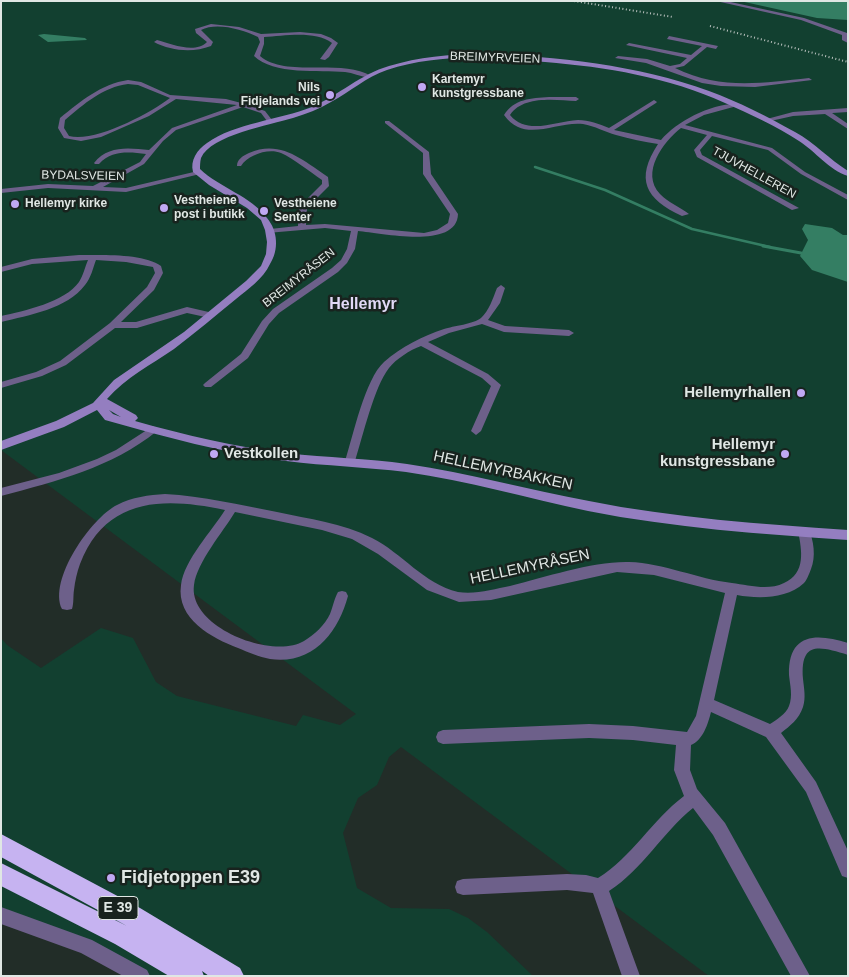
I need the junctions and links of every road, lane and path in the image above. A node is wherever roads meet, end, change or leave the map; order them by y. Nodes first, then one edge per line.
1 (718, 1) edge
2 (676, 33) dead end
3 (261, 36) junction
4 (669, 38) junction
5 (848, 41) edge
6 (157, 42) dead end
7 (629, 44) dead end
8 (706, 45) junction
9 (716, 47) dead end
10 (653, 49) junction
11 (692, 57) junction
12 (323, 59) dead end
13 (612, 60) junction
14 (670, 68) junction
15 (365, 77) junction
16 (809, 80) dead end
17 (796, 81) junction
18 (803, 86) dead end
19 (175, 97) junction
20 (576, 99) dead end
21 (654, 102) dead end
22 (243, 105) junction
23 (735, 105) junction
24 (848, 110) edge
25 (827, 112) junction
26 (269, 120) dead end
27 (766, 120) junction
28 (387, 122) dead end
29 (680, 126) junction
30 (848, 127) edge
31 (610, 130) junction
32 (710, 135) junction
33 (661, 142) junction
34 (151, 152) junction
35 (97, 163) dead end
36 (239, 165) dead end
37 (200, 174) junction
38 (848, 174) edge
39 (114, 178) junction
40 (93, 189) junction
41 (105, 189) junction
42 (1, 191) edge
43 (848, 198) edge
44 (795, 208) dead end
45 (685, 214) dead end
46 (302, 227) junction
47 (355, 228) junction
48 (270, 231) junction
49 (93, 259) junction
50 (1, 270) edge
51 (501, 288) dead end
52 (210, 315) junction
53 (1, 319) edge
54 (483, 321) junction
55 (113, 325) junction
56 (569, 333) dead end
57 (421, 342) junction
58 (1, 385) edge
59 (208, 385) dead end
60 (98, 404) junction
61 (153, 429) junction
62 (476, 431) dead end
63 (1, 446) edge
64 (350, 461) junction
65 (1, 492) edge
66 (232, 508) junction
67 (804, 531) junction
68 (848, 534) edge
69 (732, 588) junction
70 (342, 596) dead end
71 (67, 605) dead end
72 (848, 648) edge
73 (706, 703) junction
74 (771, 732) junction
75 (443, 737) dead end
76 (686, 739) junction
77 (695, 797) junction
78 (1, 844) edge
79 (848, 870) edge
80 (1, 874) edge
81 (463, 887) dead end
82 (599, 887) junction
83 (1, 915) edge
84 (141, 976) edge
85 (192, 976) edge
86 (232, 976) edge
87 (631, 976) edge
88 (801, 976) edge

1 - 5 street
2 - 4 street
3 - 6 street
3 - 12 street
3 - 15 street
4 - 8 street
4 - 10 street
7 - 10 street
8 - 9 street
8 - 11 street
10 - 11 street
11 - 14 street
13 - 14 street
13 - 15 street, BREIMYRVEIEN
13 - 23 street, BREIMYRVEIEN
14 - 17 street
15 - 37 street, BREIMYRVEIEN
16 - 17 street
17 - 18 street
19 - 19 street
19 - 22 street
20 - 31 street
21 - 31 street
22 - 26 street
22 - 34 street
23 - 27 street, BREIMYRVEIEN
23 - 29 street
24 - 25 street
25 - 27 street
25 - 30 street
27 - 38 street, BREIMYRVEIEN
28 - 47 street, BREIMYRÅSEN
29 - 32 street, TJUVHELLEREN
29 - 33 street
31 - 33 street
32 - 43 street, TJUVHELLEREN
32 - 44 street, TJUVHELLEREN
33 - 45 street
34 - 35 street
34 - 39 street
36 - 46 street
37 - 41 street, BYDALSVEIEN
37 - 48 street
39 - 40 street
39 - 41 street
40 - 41 street, BYDALSVEIEN
40 - 42 street, BYDALSVEIEN
46 - 47 street, BREIMYRÅSEN
46 - 48 street, BREIMYRÅSEN
47 - 59 street, BREIMYRÅSEN
48 - 52 street
49 - 50 street
49 - 53 street
49 - 55 street
51 - 54 street
52 - 55 street
52 - 60 street
54 - 56 street
54 - 57 street
55 - 58 street
57 - 62 street
57 - 64 street
60 - 61 street, HELLEMYRBAKKEN
60 - 63 street
61 - 64 street, HELLEMYRBAKKEN
61 - 65 street
64 - 67 street, HELLEMYRBAKKEN
66 - 69 street, HELLEMYRÅSEN
66 - 70 street
66 - 71 street, HELLEMYRÅSEN
67 - 68 street, HELLEMYRBAKKEN
67 - 69 street, HELLEMYRÅSEN
69 - 73 street
72 - 74 street
73 - 74 street
73 - 76 street
74 - 79 street
75 - 76 street
76 - 77 street
77 - 82 street
77 - 88 street
78 - 86 highway, E 39
80 - 85 highway, E 39
81 - 82 street
82 - 87 street
83 - 84 street

